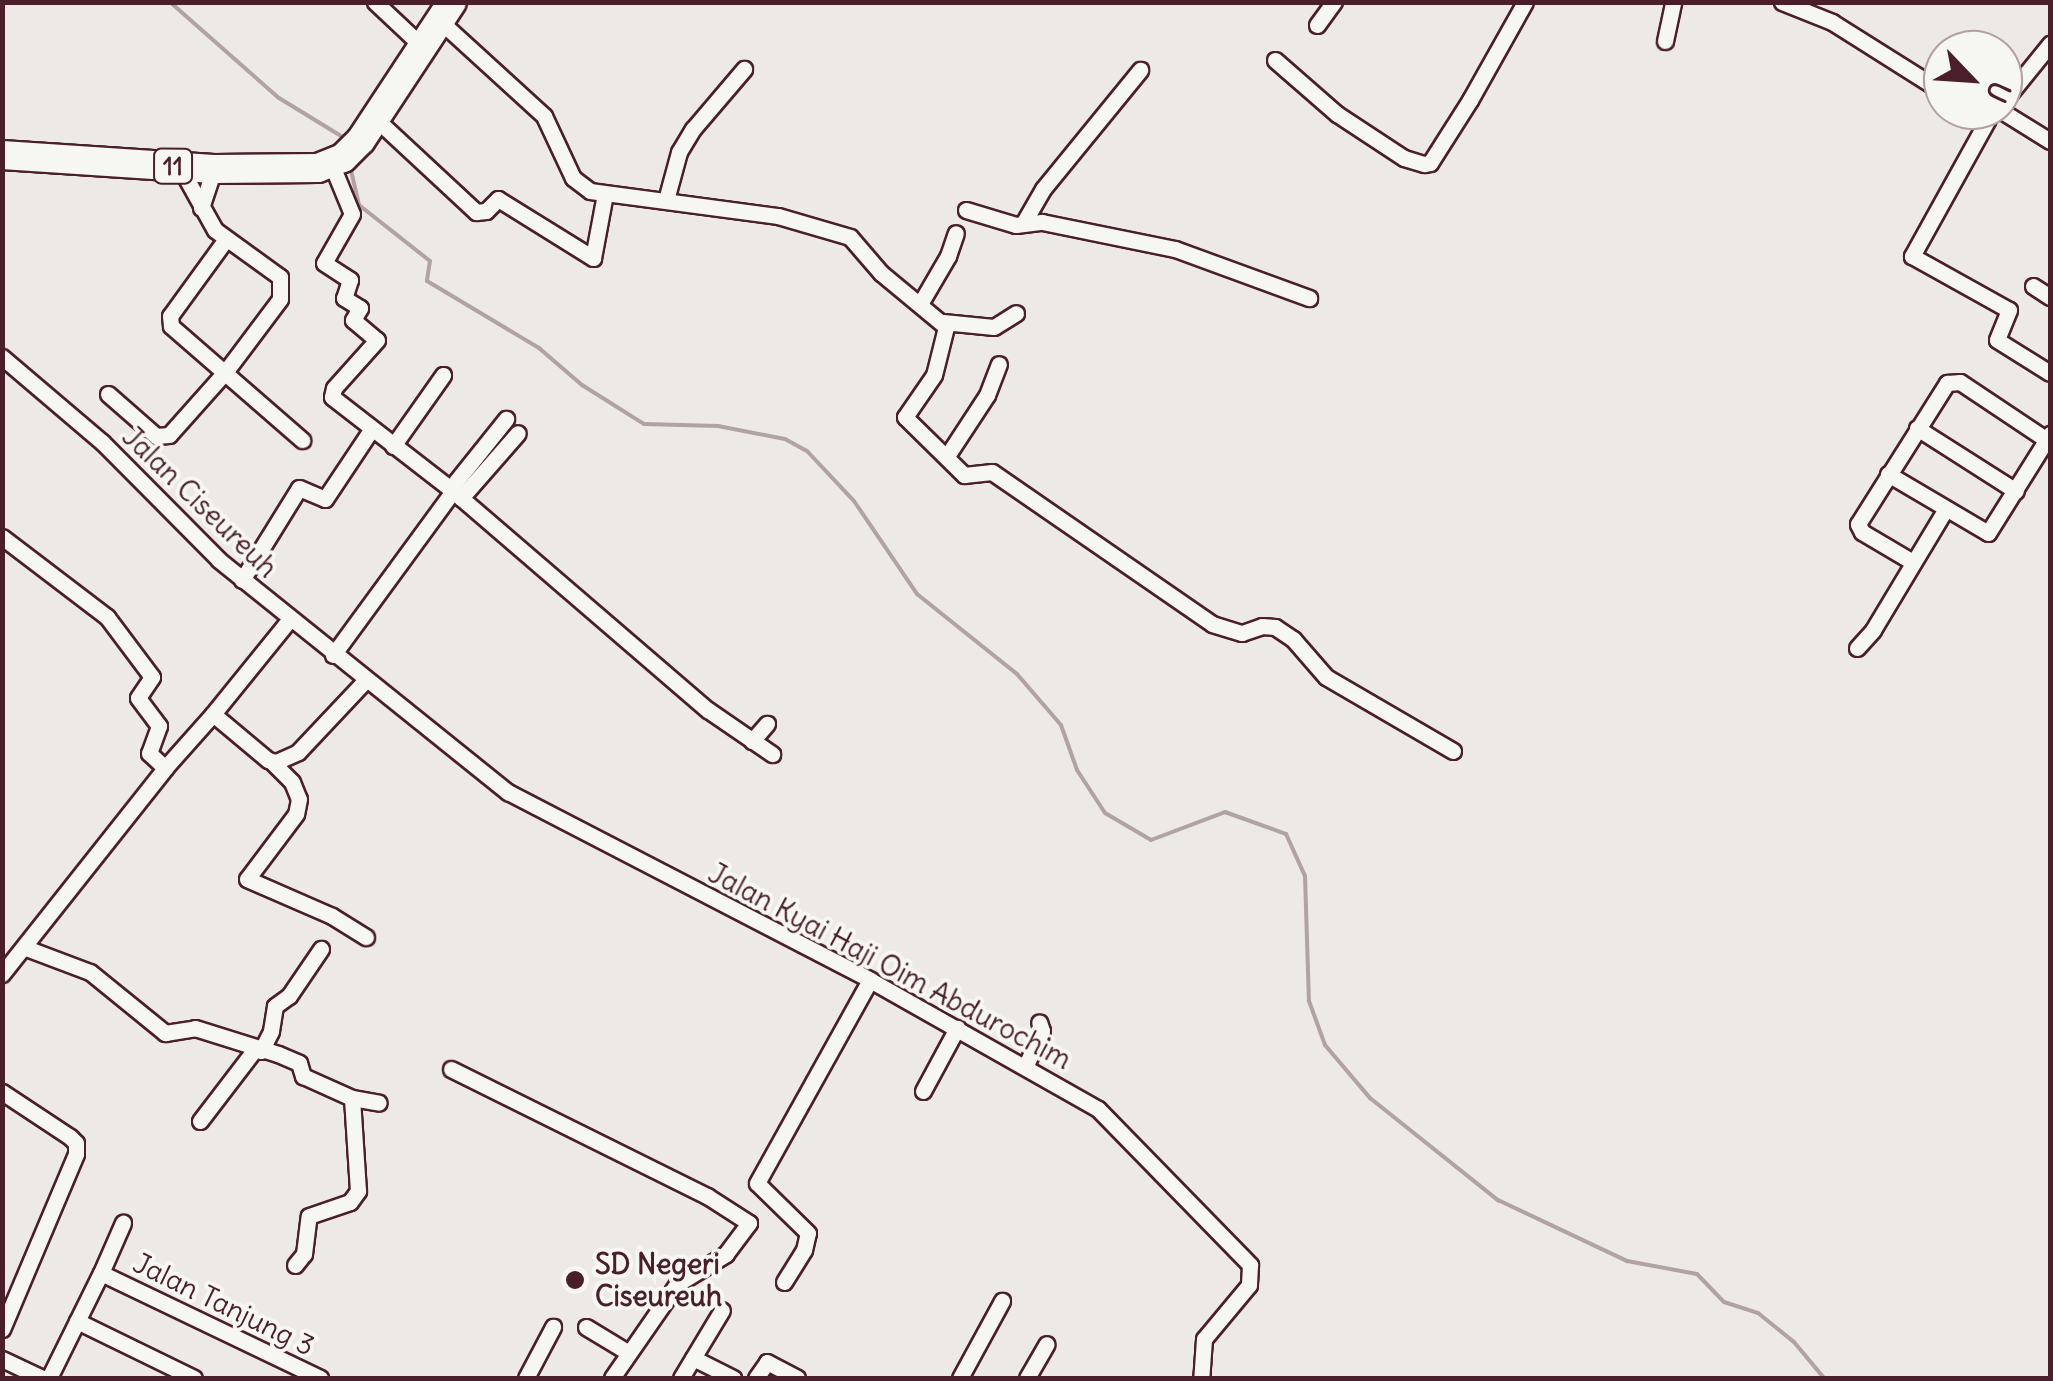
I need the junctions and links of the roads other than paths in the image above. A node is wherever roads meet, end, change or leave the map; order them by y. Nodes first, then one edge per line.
1 (375, 2) edge
2 (1334, 2) edge
3 (1525, 2) edge
4 (1673, 2) edge
5 (1782, 2) edge
6 (446, 12) edge
7 (1317, 25) dead end
8 (1665, 41) dead end
9 (2050, 44) edge
10 (424, 48) junction
11 (1275, 60) dead end
12 (744, 69) dead end
13 (1140, 70) dead end
14 (2023, 77) edge
15 (1923, 79) edge
16 (2023, 128) edge
17 (1980, 130) edge
18 (2050, 141) edge
19 (353, 145) junction
20 (2, 155) edge
21 (180, 166) junction
22 (214, 169) junction
23 (606, 194) junction
24 (666, 200) junction
25 (201, 208) junction
26 (966, 210) dead end
27 (1024, 222) junction
28 (956, 233) dead end
29 (226, 239) junction
30 (2033, 286) dead end
31 (2050, 297) edge
32 (1309, 298) dead end
33 (920, 304) junction
34 (1016, 313) dead end
35 (943, 322) junction
36 (2, 357) edge
37 (998, 364) dead end
38 (226, 371) junction
39 (2050, 374) edge
40 (443, 375) dead end
41 (108, 394) dead end
42 (506, 419) dead end
43 (1917, 428) junction
44 (371, 430) junction
45 (518, 433) dead end
46 (2049, 438) edge
47 (302, 440) dead end
48 (393, 446) junction
49 (948, 456) junction
50 (1888, 474) junction
51 (2016, 491) junction
52 (455, 493) junction
53 (1945, 510) junction
54 (2, 537) edge
55 (1911, 561) junction
56 (242, 580) junction
57 (290, 620) junction
58 (1856, 648) dead end
59 (333, 654) junction
60 (365, 681) junction
61 (213, 714) junction
62 (767, 724) dead end
63 (752, 741) junction
64 (1453, 751) dead end
65 (772, 754) dead end
66 (279, 760) junction
67 (165, 768) junction
68 (366, 937) dead end
69 (2, 948) edge
70 (321, 950) dead end
71 (21, 954) junction
72 (2, 974) edge
73 (870, 980) junction
74 (1039, 1022) dead end
75 (957, 1028) junction
76 (258, 1050) junction
77 (1026, 1065) junction
78 (451, 1069) dead end
79 (923, 1090) dead end
80 (2, 1092) edge
81 (352, 1098) junction
82 (379, 1103) dead end
83 (200, 1120) dead end
84 (123, 1223) dead end
85 (296, 1265) dead end
86 (102, 1273) junction
87 (784, 1282) dead end
88 (1002, 1302) dead end
89 (722, 1310) dead end
90 (77, 1321) junction
91 (553, 1327) dead end
92 (586, 1327) dead end
93 (2, 1329) edge
94 (1047, 1344) dead end
95 (629, 1353) junction
96 (693, 1358) junction
97 (2, 1360) edge
98 (965, 1377) edge
99 (46, 1378) edge
100 (194, 1378) edge
101 (320, 1378) edge
102 (526, 1378) edge
103 (612, 1378) edge
104 (680, 1378) edge
105 (732, 1378) edge
106 (756, 1378) edge
107 (797, 1378) edge
108 (1027, 1378) edge
109 (1200, 1378) edge

1 - 10 street
2 - 7 street
3 - 11 street
4 - 8 street
5 - 15 street
6 - 10 highway
6 - 23 street
9 - 14 street
10 - 19 highway
12 - 24 street
13 - 27 street
16 - 18 street
17 - 39 street
19 - 22 highway, 11
19 - 23 street
19 - 44 street
20 - 21 highway, 11
21 - 22 highway, 11
21 - 25 street
22 - 25 street
23 - 24 street
24 - 33 street
25 - 29 street
26 - 27 street
27 - 32 street
28 - 33 street
29 - 38 street
29 - 38 street
30 - 31 street
33 - 35 street
34 - 35 street
35 - 49 street
36 - 56 street, Jalan Ciseureuh
37 - 49 street
38 - 41 street
38 - 47 street
40 - 48 street
42 - 52 street
43 - 46 street
43 - 50 street
43 - 51 street
44 - 48 street
44 - 56 street
45 - 52 street
46 - 51 street
48 - 52 street
49 - 64 street
50 - 53 street
50 - 55 street
51 - 53 street
52 - 59 street
52 - 63 street
53 - 55 street
54 - 67 street
55 - 58 street
56 - 57 street, Jalan Ciseureuh
57 - 59 street, Jalan Ciseureuh
57 - 61 street
59 - 60 street, Jalan Ciseureuh
60 - 66 street
60 - 73 street, Jalan Kyai Haji Oim Abdurochim
61 - 66 street
61 - 67 street
62 - 63 street
63 - 65 street
66 - 68 street
67 - 71 street
69 - 71 street
70 - 76 street
71 - 72 street
71 - 76 street
73 - 75 street, Jalan Kyai Haji Oim Abdurochim
73 - 87 street
74 - 77 street
75 - 77 street, Jalan Kyai Haji Oim Abdurochim
75 - 79 street
76 - 81 street
76 - 83 street
77 - 109 street, Jalan Kyai Haji Oim Abdurochim
78 - 95 street
80 - 93 street
81 - 82 street
81 - 85 street
84 - 86 street
86 - 90 street, Jalan Tanjung 3
86 - 101 street, Jalan Tanjung 3
88 - 98 street
89 - 96 street
90 - 99 street, Jalan Tanjung 3
90 - 100 street
91 - 102 street
92 - 95 street
94 - 108 street
95 - 103 street
96 - 104 street
96 - 105 street
97 - 99 street
106 - 107 street

